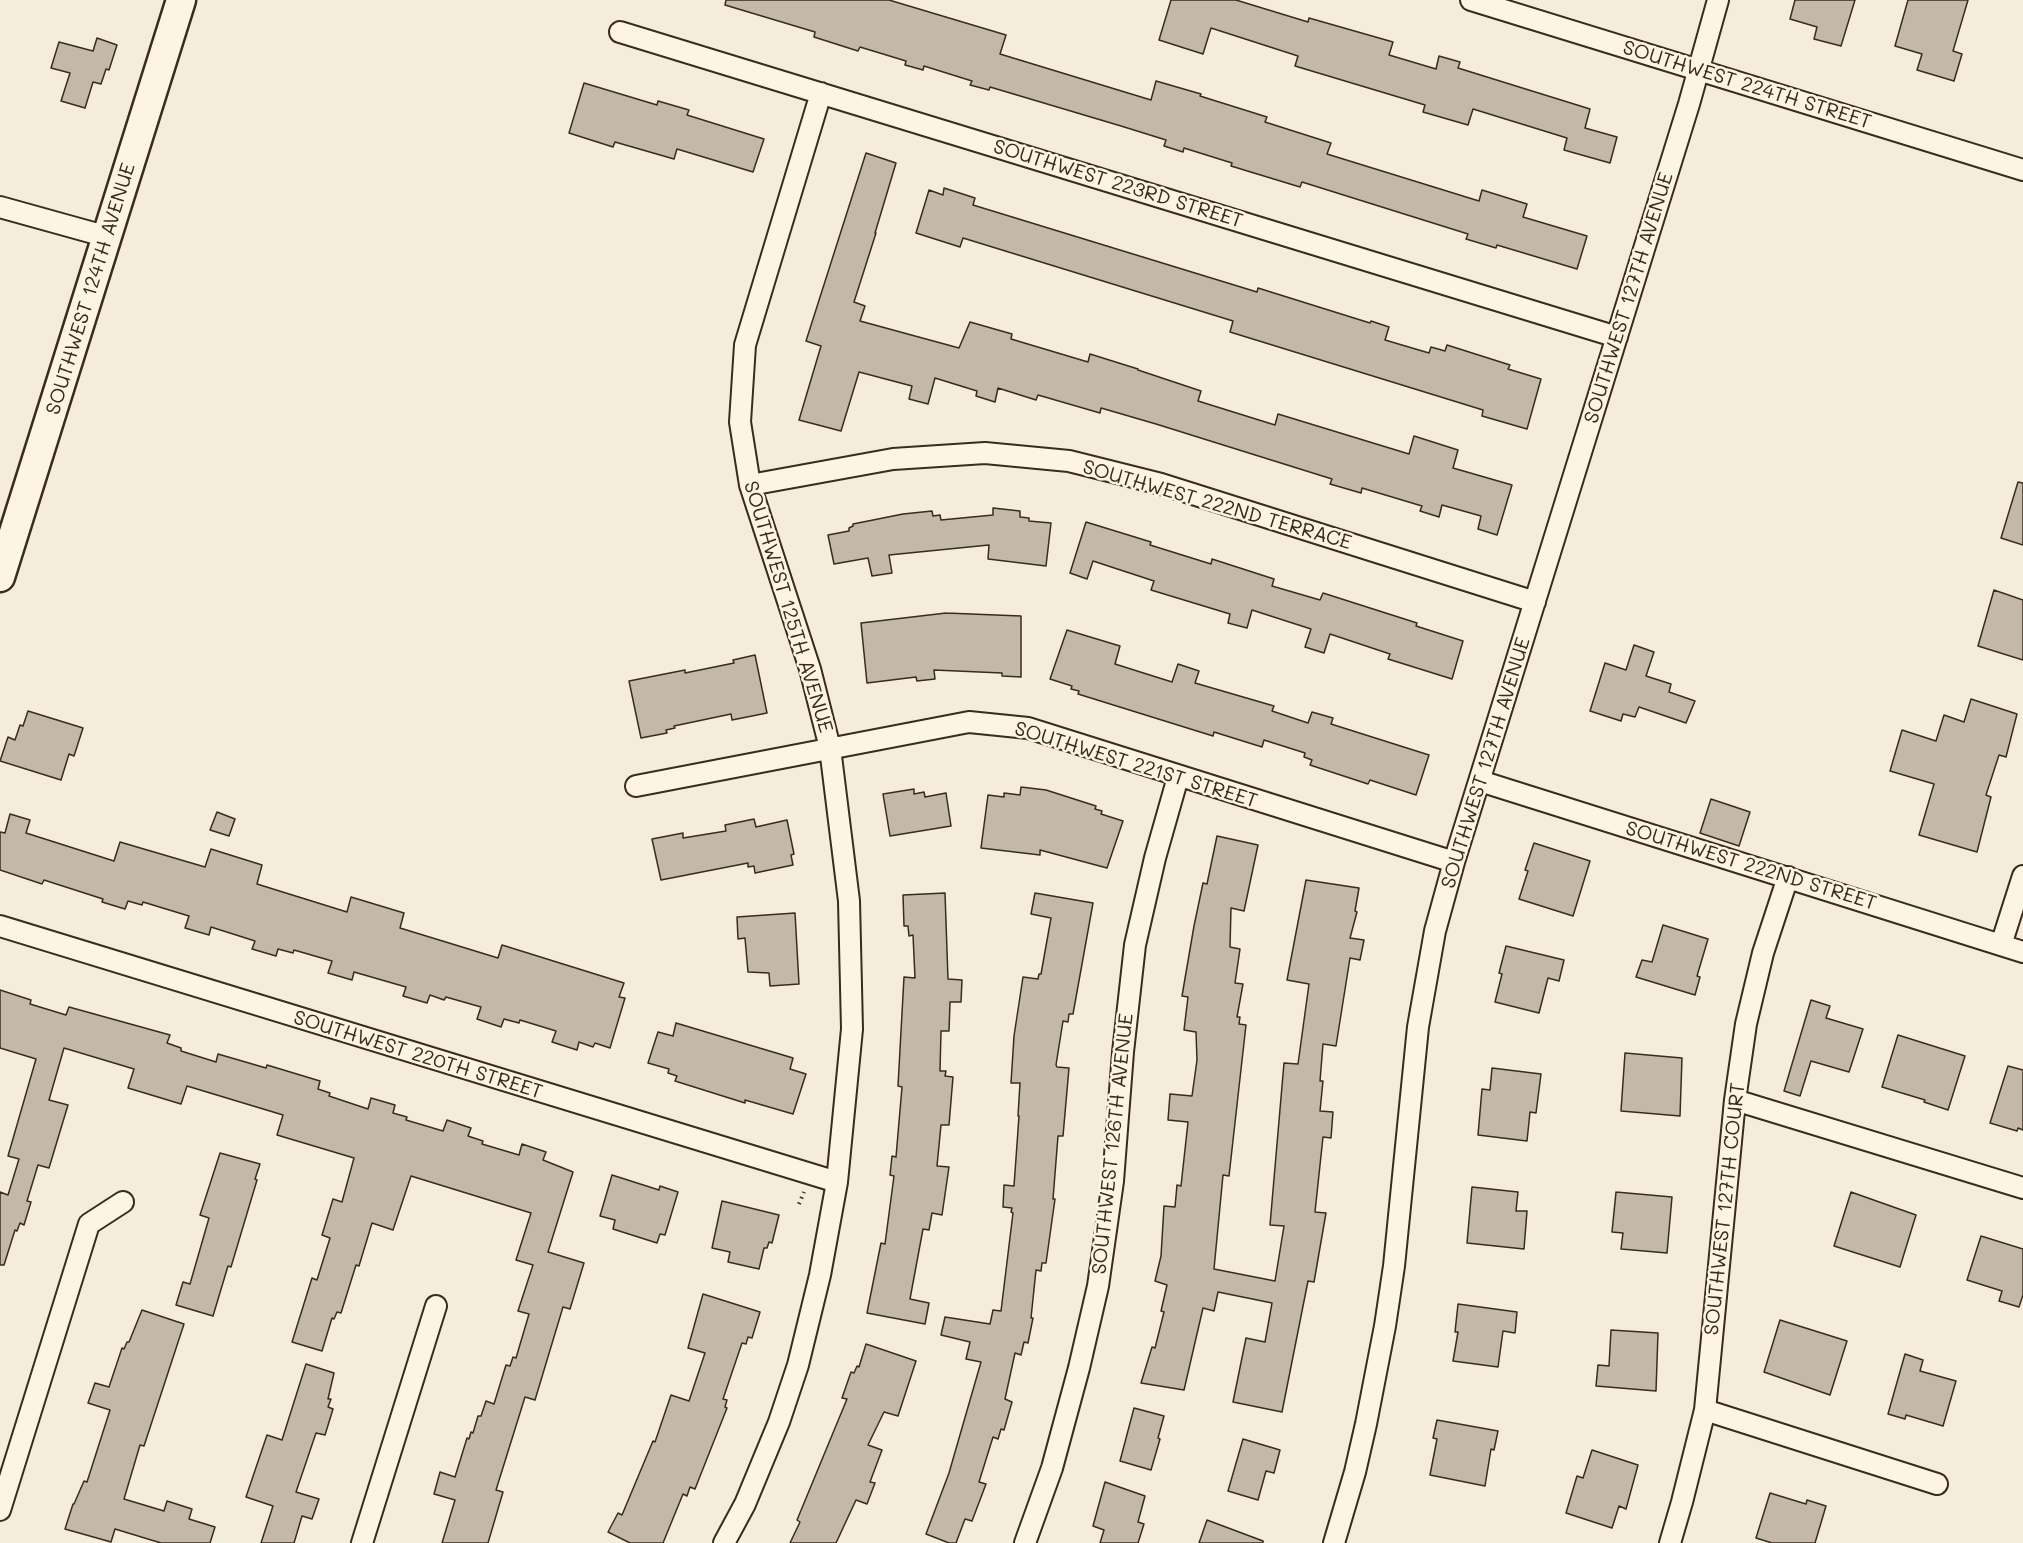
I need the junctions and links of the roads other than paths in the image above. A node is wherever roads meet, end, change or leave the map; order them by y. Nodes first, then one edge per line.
1 (181, 0) edge
2 (1471, 0) edge
3 (1718, 0) edge
4 (620, 32) dead end
5 (1698, 69) junction
6 (821, 93) junction
7 (2023, 170) edge
8 (0, 207) edge
9 (108, 237) junction
10 (1617, 338) junction
11 (750, 485) junction
12 (0, 577) edge
13 (1535, 602) junction
14 (830, 748) junction
15 (1178, 777) junction
16 (1480, 781) junction
17 (636, 786) dead end
18 (1454, 862) junction
19 (2023, 876) edge
20 (1788, 878) junction
21 (0, 926) edge
22 (2001, 945) junction
23 (2023, 952) edge
24 (1735, 1100) junction
25 (837, 1182) junction
26 (2023, 1188) edge
27 (123, 1202) dead end
28 (436, 1306) dead end
29 (1705, 1410) junction
30 (1937, 1484) dead end
31 (0, 1510) edge
32 (362, 1543) edge
33 (724, 1543) edge
34 (1025, 1543) edge
35 (1334, 1543) edge
36 (1670, 1543) edge

1 - 9 street, SOUTHWEST 124TH AVENUE
2 - 5 street, SOUTHWEST 224TH STREET
3 - 5 street, SOUTHWEST 127TH AVENUE
4 - 6 street, SOUTHWEST 223RD STREET
5 - 7 street, SOUTHWEST 224TH STREET
5 - 10 street, SOUTHWEST 127TH AVENUE
6 - 10 street, SOUTHWEST 223RD STREET
6 - 11 street, SOUTHWEST 125TH AVENUE
8 - 9 street
9 - 12 street, SOUTHWEST 124TH AVENUE
10 - 13 street, SOUTHWEST 127TH AVENUE
11 - 13 street, SOUTHWEST 222ND TERRACE
11 - 14 street, SOUTHWEST 125TH AVENUE
13 - 16 street, SOUTHWEST 127TH AVENUE
14 - 15 street, SOUTHWEST 221ST STREET
14 - 17 street, SOUTHWEST 221ST STREET
14 - 25 street, SOUTHWEST 125TH AVENUE
15 - 18 street, SOUTHWEST 221ST STREET
15 - 34 street, SOUTHWEST 126TH AVENUE
16 - 18 street, SOUTHWEST 127TH AVENUE
16 - 20 street, SOUTHWEST 222ND STREET
18 - 35 street, SOUTHWEST 127TH AVENUE
19 - 22 street
20 - 22 street, SOUTHWEST 222ND STREET
20 - 24 street, SOUTHWEST 127TH COURT
21 - 25 street, SOUTHWEST 220TH STREET
22 - 23 street, SOUTHWEST 222ND STREET
24 - 26 street
24 - 29 street, SOUTHWEST 127TH COURT
25 - 33 street, SOUTHWEST 125TH AVENUE
27 - 31 street
28 - 32 street
29 - 30 street
29 - 36 street, SOUTHWEST 127TH COURT

